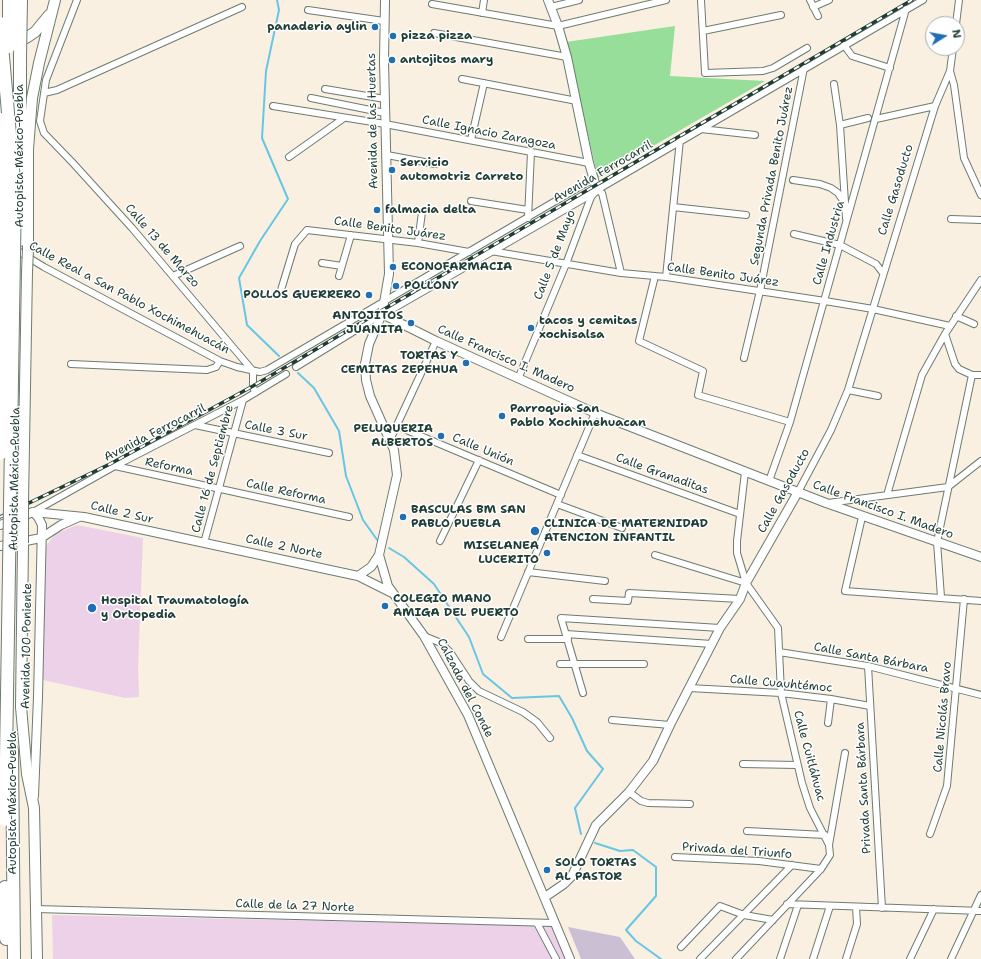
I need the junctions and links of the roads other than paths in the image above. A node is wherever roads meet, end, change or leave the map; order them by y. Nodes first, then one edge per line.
1 (9, 0) edge
2 (21, 0) edge
3 (77, 0) edge
4 (385, 0) edge
5 (484, 0) edge
6 (579, 0) edge
7 (666, 0) edge
8 (701, 0) edge
9 (810, 0) edge
10 (829, 0) edge
11 (923, 0) edge
12 (959, 0) edge
13 (54, 4) edge
14 (432, 4) dead end
15 (549, 4) edge
16 (242, 7) dead end
17 (813, 7) junction
18 (308, 10) dead end
19 (906, 10) junction
20 (482, 13) junction
21 (781, 15) dead end
22 (818, 16) dead end
23 (957, 16) edge
24 (384, 22) junction
25 (0, 23) edge
26 (558, 26) junction
27 (703, 31) junction
28 (434, 33) dead end
29 (0, 42) edge
30 (844, 45) junction
31 (807, 48) dead end
32 (952, 56) edge
33 (567, 57) junction
34 (15, 58) junction
35 (804, 68) junction
36 (890, 68) junction
37 (950, 71) junction
38 (35, 79) junction
39 (462, 79) dead end
40 (46, 80) junction
41 (484, 83) junction
42 (834, 84) dead end
43 (325, 88) dead end
44 (44, 93) junction
45 (311, 98) dead end
46 (385, 99) junction
47 (577, 101) junction
48 (273, 106) dead end
49 (935, 106) junction
50 (385, 113) junction
51 (344, 118) junction
52 (868, 118) dead end
53 (0, 119) edge
54 (876, 119) junction
55 (386, 124) junction
56 (840, 125) junction
57 (701, 129) junction
58 (755, 134) dead end
59 (471, 140) junction
60 (680, 140) junction
61 (531, 152) junction
62 (386, 155) junction
63 (289, 158) dead end
64 (589, 163) junction
65 (435, 164) dead end
66 (593, 179) junction
67 (793, 180) dead end
68 (596, 190) junction
69 (981, 195) edge
70 (471, 201) dead end
71 (845, 203) junction
72 (673, 207) junction
73 (528, 210) junction
74 (422, 212) dead end
75 (746, 215) dead end
76 (528, 218) junction
77 (951, 218) dead end
78 (981, 220) edge
79 (847, 222) junction
80 (794, 234) dead end
81 (351, 235) junction
82 (388, 239) junction
83 (1, 240) edge
84 (418, 243) junction
85 (840, 245) junction
86 (20, 246) junction
87 (240, 246) dead end
88 (491, 251) junction
89 (469, 252) junction
90 (322, 263) dead end
91 (566, 264) junction
92 (342, 266) junction
93 (621, 273) junction
94 (882, 273) junction
95 (173, 276) junction
96 (339, 276) dead end
97 (655, 276) junction
98 (666, 277) junction
99 (981, 280) edge
100 (281, 290) dead end
101 (760, 291) junction
102 (384, 301) junction
103 (825, 301) junction
104 (873, 309) junction
105 (382, 314) junction
106 (956, 316) junction
107 (0, 317) edge
108 (974, 324) dead end
109 (950, 326) junction
110 (944, 334) junction
111 (436, 341) junction
112 (744, 358) dead end
113 (220, 361) junction
114 (71, 364) dead end
115 (296, 367) dead end
116 (253, 371) junction
117 (286, 374) dead end
118 (972, 375) junction
119 (981, 375) edge
120 (518, 379) junction
121 (848, 390) junction
122 (255, 393) junction
123 (878, 396) dead end
124 (243, 400) junction
125 (595, 413) junction
126 (790, 422) junction
127 (195, 425) junction
128 (397, 426) junction
129 (233, 434) junction
130 (390, 440) junction
131 (329, 453) dead end
132 (0, 454) edge
133 (577, 454) junction
134 (479, 460) junction
135 (981, 461) edge
136 (115, 466) junction
137 (745, 472) junction
138 (769, 481) junction
139 (948, 486) junction
140 (218, 488) junction
141 (798, 492) junction
142 (561, 495) junction
143 (888, 495) junction
144 (826, 503) junction
145 (18, 504) junction
146 (557, 504) junction
147 (33, 512) junction
148 (740, 514) junction
149 (84, 517) junction
150 (349, 517) dead end
151 (862, 517) junction
152 (0, 525) edge
153 (622, 528) dead end
154 (41, 538) junction
155 (440, 541) dead end
156 (937, 542) junction
157 (204, 543) junction
158 (18, 545) junction
159 (0, 546) edge
160 (379, 555) junction
161 (655, 555) dead end
162 (981, 557) edge
163 (528, 572) junction
164 (358, 576) junction
165 (605, 581) dead end
166 (746, 583) junction
167 (393, 593) junction
168 (941, 597) junction
169 (593, 599) dead end
170 (740, 599) junction
171 (964, 599) junction
172 (981, 602) edge
173 (720, 628) junction
174 (424, 636) junction
175 (567, 636) junction
176 (501, 637) dead end
177 (528, 639) dead end
178 (712, 644) junction
179 (779, 652) junction
180 (575, 663) junction
181 (560, 664) dead end
182 (644, 664) dead end
183 (868, 666) junction
184 (689, 688) junction
185 (957, 688) junction
186 (584, 693) dead end
187 (780, 693) junction
188 (981, 695) edge
189 (831, 699) junction
190 (870, 706) junction
191 (612, 720) dead end
192 (828, 723) dead end
193 (670, 725) junction
194 (550, 738) dead end
195 (845, 753) dead end
196 (743, 764) dead end
197 (797, 765) junction
198 (629, 792) junction
199 (690, 804) dead end
200 (34, 808) junction
201 (747, 831) dead end
202 (930, 834) dead end
203 (824, 835) junction
204 (829, 845) junction
205 (675, 857) dead end
206 (792, 865) junction
207 (821, 869) junction
208 (981, 895) edge
209 (545, 897) junction
210 (787, 904) junction
211 (798, 905) junction
212 (830, 906) junction
213 (856, 907) junction
214 (882, 908) junction
215 (36, 909) junction
216 (934, 909) junction
217 (978, 911) edge
218 (744, 915) junction
219 (773, 920) junction
220 (554, 922) junction
221 (537, 924) junction
222 (6, 927) junction
223 (680, 947) dead end
224 (6, 959) edge
225 (10, 959) edge
226 (14, 959) edge
227 (38, 959) edge
228 (556, 959) edge
229 (570, 959) edge
230 (700, 959) edge
231 (736, 959) edge
232 (780, 959) edge
233 (813, 959) edge
234 (846, 959) edge
235 (910, 959) edge
236 (951, 959) edge

1 - 34 highway, Autopista México-Puebla, bridge
2 - 34 highway, Autopista México-Puebla, bridge
3 - 40 street
4 - 24 street, Avenida de las Huertas
5 - 20 street
6 - 15 street
7 - 26 street
8 - 27 street
9 - 17 street
10 - 17 street
11 - 19 street, Avenida Ferrocarril
12 - 23 street
13 - 29 main road
13 - 38 main road
14 - 20 street
15 - 26 street
16 - 44 street
17 - 22 street
18 - 24 street
19 - 30 street, Avenida Ferrocarril
19 - 36 street, Calle Industria
20 - 26 street
21 - 27 street
24 - 46 street, Avenida de las Huertas
25 - 222 highway, bridge
26 - 33 street
27 - 31 street
28 - 33 street
30 - 35 street, Avenida Ferrocarril
30 - 36 street
32 - 37 street, Calle Gasoducto
33 - 47 street
34 - 83 highway, Autopista México-Puebla
34 - 86 highway, Autopista México-Puebla
35 - 57 street, Avenida Ferrocarril
35 - 101 street, Segunda Privada Benito Juárez
36 - 54 street, Calle Industria
37 - 49 street, Calle Gasoducto
37 - 69 street
38 - 40 street
38 - 86 main road
39 - 41 street
40 - 44 street
41 - 47 street
41 - 59 street
42 - 56 street
43 - 46 street
44 - 95 street, Calle 13 de Marzo
45 - 50 street
46 - 50 street, Avenida de las Huertas
47 - 64 street
48 - 51 street, Calle Ignacio Zaragoza
49 - 54 street
49 - 94 street, Calle Gasoducto
50 - 55 street, Avenida de las Huertas
51 - 55 street, Calle Ignacio Zaragoza
51 - 63 street
52 - 56 street
53 - 132 highway, bridge
54 - 79 street, Calle Industria
55 - 59 street, Calle Ignacio Zaragoza
55 - 62 street, Avenida de las Huertas
56 - 71 street
57 - 58 street
57 - 60 street, Avenida Ferrocarril
59 - 61 street, Calle Ignacio Zaragoza
60 - 68 street, Avenida Ferrocarril
60 - 72 street
61 - 64 street, Calle Ignacio Zaragoza
61 - 73 street
62 - 65 street
62 - 82 street, Avenida de las Huertas
64 - 66 street
66 - 68 street
66 - 76 street, Calle Real a San Pablo Xochimehuacán
67 - 71 street
68 - 88 street, Avenida Ferrocarril
68 - 91 street, Calle 5 de Mayo
68 - 93 street
70 - 73 street
71 - 79 street
72 - 75 street
72 - 98 street
73 - 76 street
74 - 84 street
76 - 89 street, Calle Real a San Pablo Xochimehuacán
77 - 78 street
79 - 85 street, Calle Industria
80 - 85 street
81 - 82 street, Calle Benito Juárez
81 - 92 street
81 - 100 street, Calle Benito Juárez
82 - 84 street, Calle Benito Juárez
82 - 102 street, Avenida de las Huertas
83 - 86 street, Calle Real a San Pablo Xochimehuacán
83 - 107 highway, Autopista México-Puebla, bridge
84 - 89 street, Calle Benito Juárez
85 - 94 street
85 - 103 street, Calle Industria
86 - 113 street, Calle Real a San Pablo Xochimehuacán
86 - 145 highway, Autopista México-Puebla
86 - 145 main road, bridge
87 - 95 street
88 - 91 street, Calle Benito Juárez
88 - 105 street, Avenida Ferrocarril
89 - 102 street, Calle Real a San Pablo Xochimehuacán
90 - 92 street
91 - 93 street, Calle Benito Juárez
91 - 120 street, Calle 5 de Mayo
92 - 96 street
93 - 97 street, Calle Benito Juárez
94 - 104 street, Calle Gasoducto
95 - 116 street, Calle 13 de Marzo
97 - 98 street, Calle Benito Juárez
97 - 126 street
98 - 101 street, Calle Benito Juárez
99 - 106 street
101 - 103 street, Calle Benito Juárez
101 - 112 street, Segunda Privada Benito Juárez
102 - 105 street, Avenida de las Huertas
102 - 116 street, Calle Real a San Pablo Xochimehuacán
103 - 104 street, Calle Benito Juárez
103 - 126 street, Calle Industria
104 - 109 street, Calle Benito Juárez
104 - 121 street, Calle Gasoducto
105 - 111 street, Calle Francisco I. Madero
105 - 115 street, Avenida Ferrocarril
105 - 130 street, Calzada del Conde
106 - 108 street
106 - 109 street
109 - 110 street
110 - 118 street
110 - 143 street
111 - 120 street, Calle Francisco I. Madero
111 - 128 street
113 - 114 street
113 - 116 street, Calle Real a San Pablo Xochimehuacán
116 - 122 street
117 - 122 street, Avenida Ferrocarril
118 - 119 street
118 - 139 street
120 - 125 street, Calle Francisco I. Madero
121 - 123 street
121 - 141 street, Calle Gasoducto
122 - 124 street, Avenida Ferrocarril
124 - 127 street, Avenida Ferrocarril
124 - 129 street, Calle 16 de Septiembre
125 - 133 street
125 - 137 street, Calle Francisco I. Madero
126 - 138 street, Calle Industria
127 - 129 street, Calle 3 Sur
127 - 136 street, Avenida Ferrocarril
128 - 130 street
128 - 134 street, Calle Unión
129 - 131 street, Calle 3 Sur
129 - 140 street, Calle 16 de Septiembre
130 - 160 street, Calzada del Conde
133 - 142 street
133 - 148 street, Calle Granaditas
134 - 142 street, Calle Unión
134 - 155 street
135 - 139 street
136 - 140 street, Reforma
136 - 147 street, Avenida Ferrocarril
137 - 138 street, Calle Francisco I. Madero
137 - 148 street
138 - 141 street, Calle Francisco I. Madero
139 - 143 street
139 - 156 street
140 - 150 street, Calle Reforma
140 - 157 street, Calle 16 de Septiembre
141 - 144 street, Calle Francisco I. Madero
141 - 166 street, Calle Gasoducto
142 - 146 street
143 - 144 street
144 - 151 street, Calle Francisco I. Madero
145 - 158 highway, Autopista México-Puebla
146 - 153 street
146 - 163 street
147 - 149 street, Calle 2 Sur
147 - 152 street
147 - 154 street, Avenida 100 Poniente
148 - 166 street
149 - 154 street
149 - 157 street, Calle 2 Sur
151 - 156 street, Calle Francisco I. Madero
151 - 168 street
154 - 159 street
154 - 200 street, Avenida 100 Poniente
156 - 162 street, Calle Francisco I. Madero
156 - 168 street
157 - 164 street, Calle 2 Norte
158 - 200 main road
158 - 226 highway, Autopista México-Puebla
160 - 164 street
160 - 167 street, Calzada del Conde
161 - 166 street
163 - 165 street
163 - 176 street
164 - 167 street, Calle 2 Norte
166 - 170 street, Calle Gasoducto
166 - 179 street, Calle Cuitláhuac
167 - 174 street, Calzada del Conde
168 - 171 street
169 - 170 street
170 - 173 street, Calle Gasoducto
171 - 172 street
171 - 185 street, Calle Nicolás Bravo
173 - 175 street
173 - 178 street, Calle Gasoducto
174 - 194 street
174 - 209 street, Calzada del Conde
175 - 177 street
175 - 178 street
175 - 180 street
178 - 184 street, Calle Gasoducto
179 - 183 street, Calle Santa Bárbara
179 - 187 street, Calle Cuitláhuac
180 - 181 street
180 - 182 street
180 - 186 street
183 - 185 street, Calle Santa Bárbara
183 - 190 street, Privada Santa Bárbara
184 - 187 street, Calle Cuauhtémoc
184 - 193 street, Calle Gasoducto
185 - 188 street, Calle Santa Bárbara
185 - 202 street, Calle Nicolás Bravo
187 - 189 street, Calle Cuauhtémoc
187 - 197 street, Calle Cuitláhuac
189 - 190 street, Calle Cuauhtémoc
189 - 192 street
190 - 214 street, Privada Santa Bárbara
191 - 193 street
193 - 198 street, Calle Gasoducto
195 - 204 street, Privada Santa Bárbara
196 - 197 street
197 - 203 street, Calle Cuitláhuac
198 - 199 street
198 - 209 street, Calle Gasoducto
200 - 215 main road
201 - 203 street
203 - 204 street, Calle Cuitláhuac
204 - 207 street
205 - 206 street, Privada del Triunfo
206 - 207 street, Privada del Triunfo
206 - 218 street
207 - 210 street
208 - 217 street
209 - 220 street, Calzada del Conde
210 - 211 street
210 - 219 street
211 - 212 street
211 - 232 street
212 - 213 street
212 - 233 street
213 - 214 street
213 - 234 street
214 - 216 street
215 - 221 street, Calle de la 27 Norte
215 - 227 main road
216 - 217 street
216 - 235 street
217 - 236 street
218 - 219 street
218 - 223 street
218 - 230 street
219 - 231 street
220 - 221 street, Calle de la 27 Norte
220 - 229 street, Calzada del Conde
221 - 228 street
222 - 224 highway
222 - 225 highway

